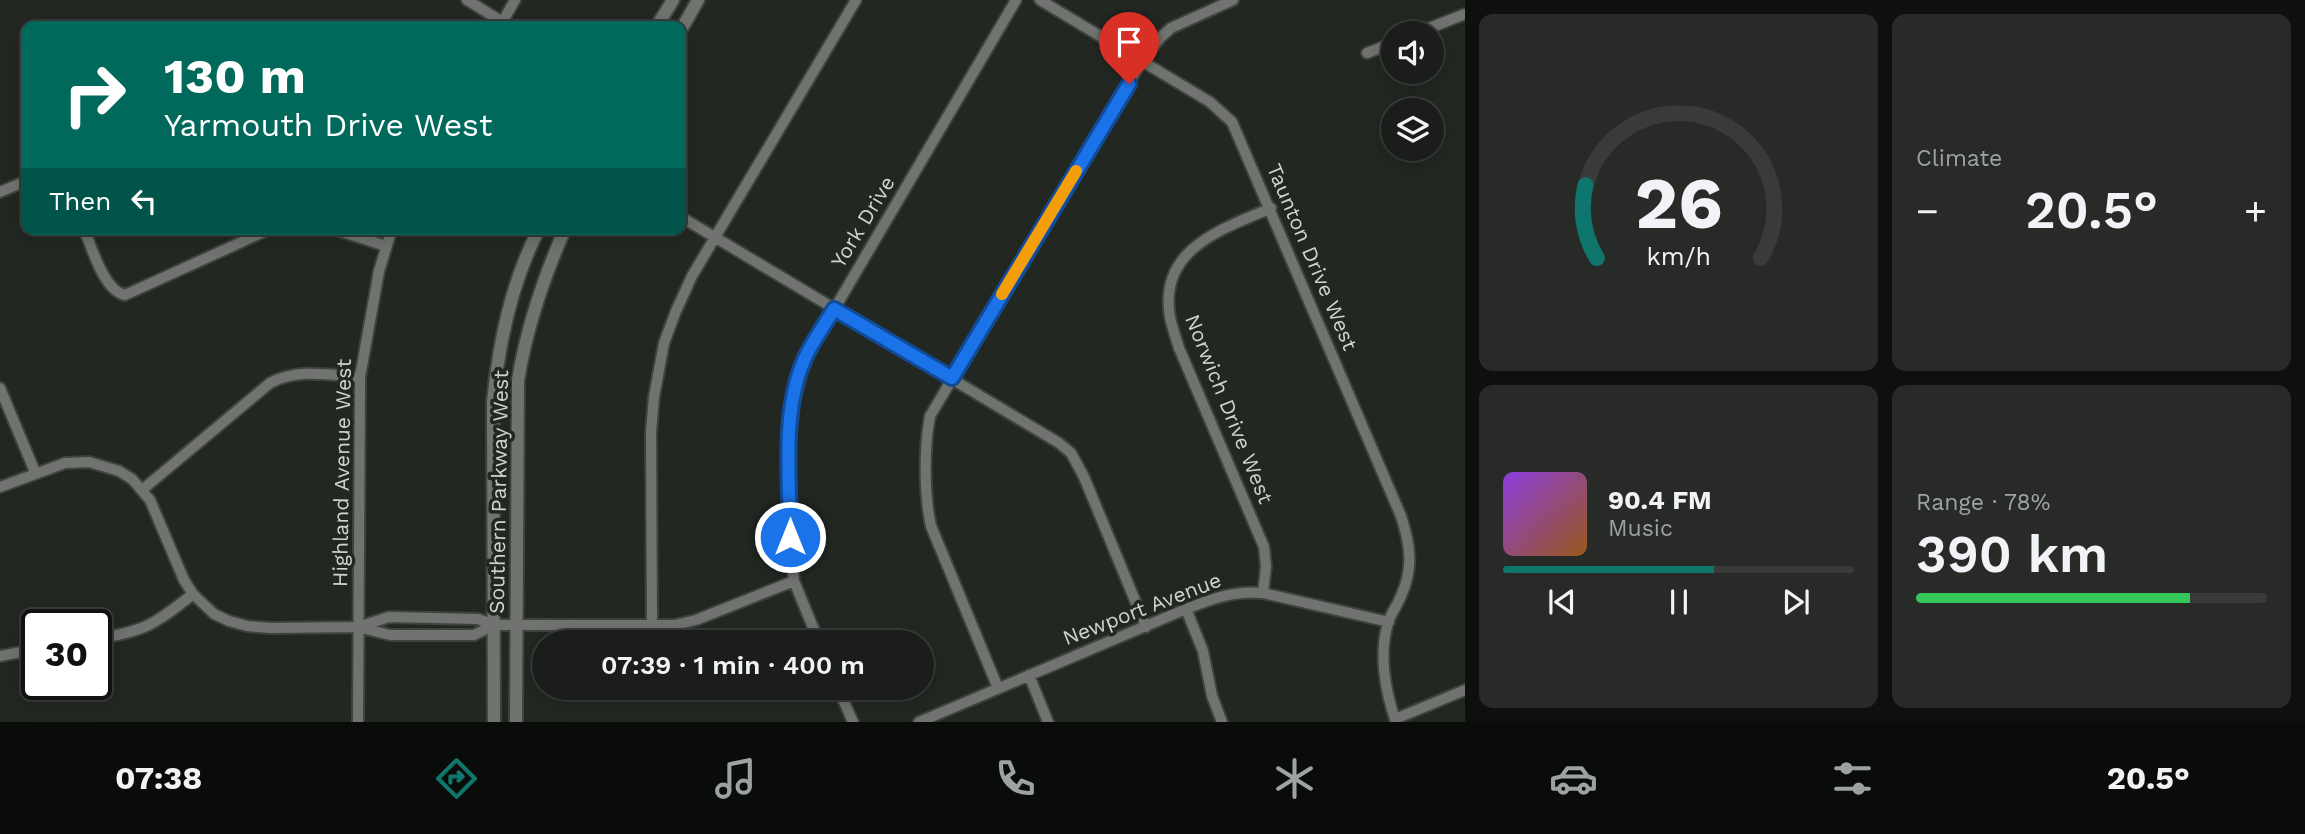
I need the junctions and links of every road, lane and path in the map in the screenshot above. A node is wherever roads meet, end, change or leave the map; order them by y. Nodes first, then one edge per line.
1 (467, 0) edge
2 (515, 0) edge
3 (673, 0) edge
4 (698, 0) edge
5 (856, 0) edge
6 (1016, 0) edge
7 (1040, 0) edge
8 (1233, 0) edge
9 (1465, 14) edge
10 (498, 21) edge
11 (506, 21) edge
12 (660, 21) edge
13 (686, 21) edge
14 (1444, 22) edge
15 (1381, 48) edge
16 (1367, 53) dead end
17 (1142, 61) junction
18 (21, 183) edge
19 (0, 192) edge
20 (1270, 208) junction
21 (686, 220) edge
22 (87, 235) edge
23 (257, 235) edge
24 (352, 235) edge
25 (390, 235) edge
26 (536, 235) edge
27 (562, 235) edge
28 (715, 238) junction
29 (386, 246) junction
30 (834, 309) junction
31 (360, 377) junction
32 (952, 378) junction
33 (0, 388) edge
34 (35, 472) junction
35 (0, 487) edge
36 (142, 489) junction
37 (794, 581) junction
38 (1263, 593) junction
39 (193, 594) junction
40 (1186, 609) junction
41 (1389, 622) junction
42 (494, 625) junction
43 (516, 626) junction
44 (652, 626) junction
45 (358, 627) junction
46 (1146, 627) junction
47 (814, 630) edge
48 (112, 636) edge
49 (21, 652) edge
50 (0, 656) edge
51 (1029, 675) junction
52 (998, 688) junction
53 (1465, 690) edge
54 (843, 700) edge
55 (1396, 720) edge
56 (1221, 721) edge
57 (358, 722) edge
58 (494, 722) edge
59 (516, 722) edge
60 (853, 722) edge
61 (919, 722) edge
62 (1048, 722) edge

1 - 10 street
2 - 11 street
3 - 12 street
4 - 13 street
5 - 28 street
6 - 30 street, York Drive
7 - 17 street, Taunton Drive West
8 - 17 street
9 - 14 street
15 - 16 street
17 - 20 street, Taunton Drive West
17 - 32 street
18 - 19 street
20 - 38 street, Norwich Drive West
20 - 41 street, Taunton Drive West
21 - 28 street
22 - 23 street
24 - 29 street
25 - 29 street, Highland Avenue West
26 - 42 street, Southern Parkway West
27 - 43 street, Southern Parkway West
28 - 30 street
28 - 44 street
29 - 31 street, Highland Avenue West
30 - 32 street
30 - 37 street, York Drive
31 - 36 street
31 - 45 street, Highland Avenue West
32 - 46 street
32 - 52 street
33 - 34 street
34 - 35 street
34 - 36 street
36 - 39 street
37 - 44 street
37 - 47 street, York Drive
38 - 40 street, Newport Avenue
38 - 41 street, Newport Avenue
39 - 45 street
39 - 48 street
40 - 46 street, Newport Avenue
40 - 56 street
41 - 55 street, Taunton Drive West
42 - 43 street
42 - 45 street
42 - 45 street
42 - 58 street, Southern Parkway West
43 - 44 street
43 - 59 street, Southern Parkway West
45 - 57 street, Highland Avenue West
46 - 51 street, Newport Avenue
49 - 50 street
51 - 52 street, Newport Avenue
51 - 62 street
52 - 61 street, Newport Avenue
53 - 55 street
54 - 60 street

